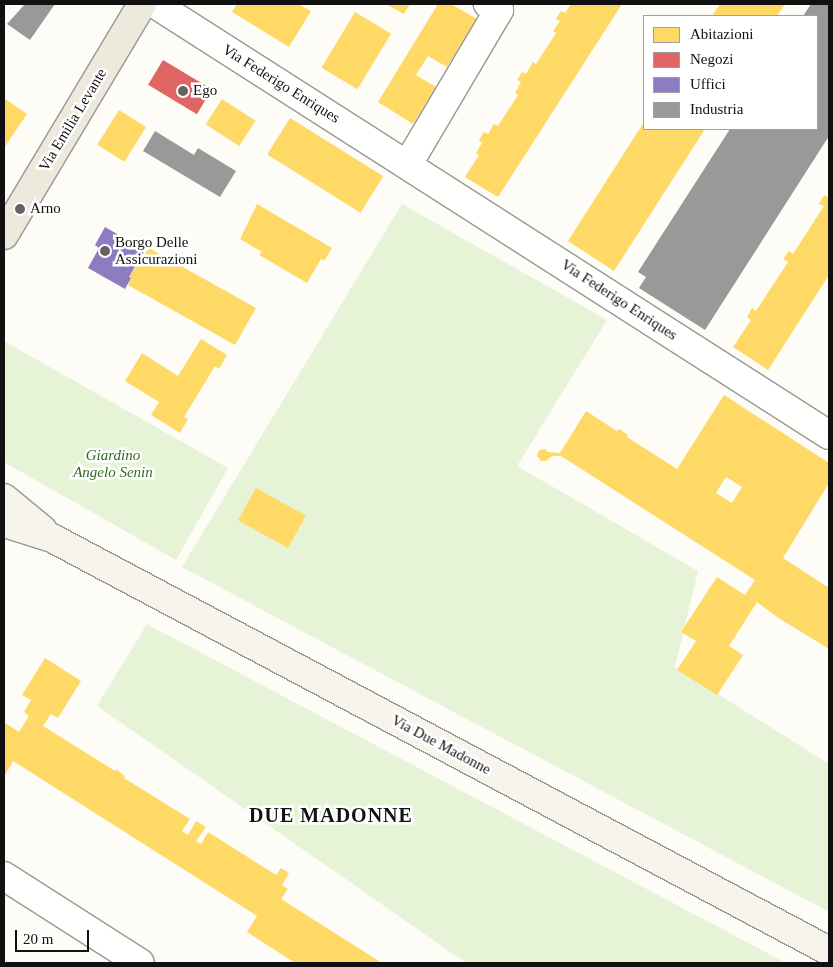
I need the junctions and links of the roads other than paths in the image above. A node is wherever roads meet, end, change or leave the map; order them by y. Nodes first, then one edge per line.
1 (142, 4) edge
2 (155, 4) edge
3 (493, 7) edge
4 (408, 164) junction
5 (4, 235) edge
6 (829, 436) edge
7 (4, 498) edge
8 (4, 523) edge
9 (52, 538) junction
10 (4, 876) edge
11 (827, 950) edge
12 (140, 963) edge

1 - 5 main road, Via Emilia Levante
2 - 4 street, Via Federigo Enriques
3 - 4 street
4 - 6 street, Via Federigo Enriques
7 - 9 main road, Via Due Madonne
8 - 9 main road, Via Due Madonne
9 - 11 main road, Via Due Madonne
10 - 12 street

